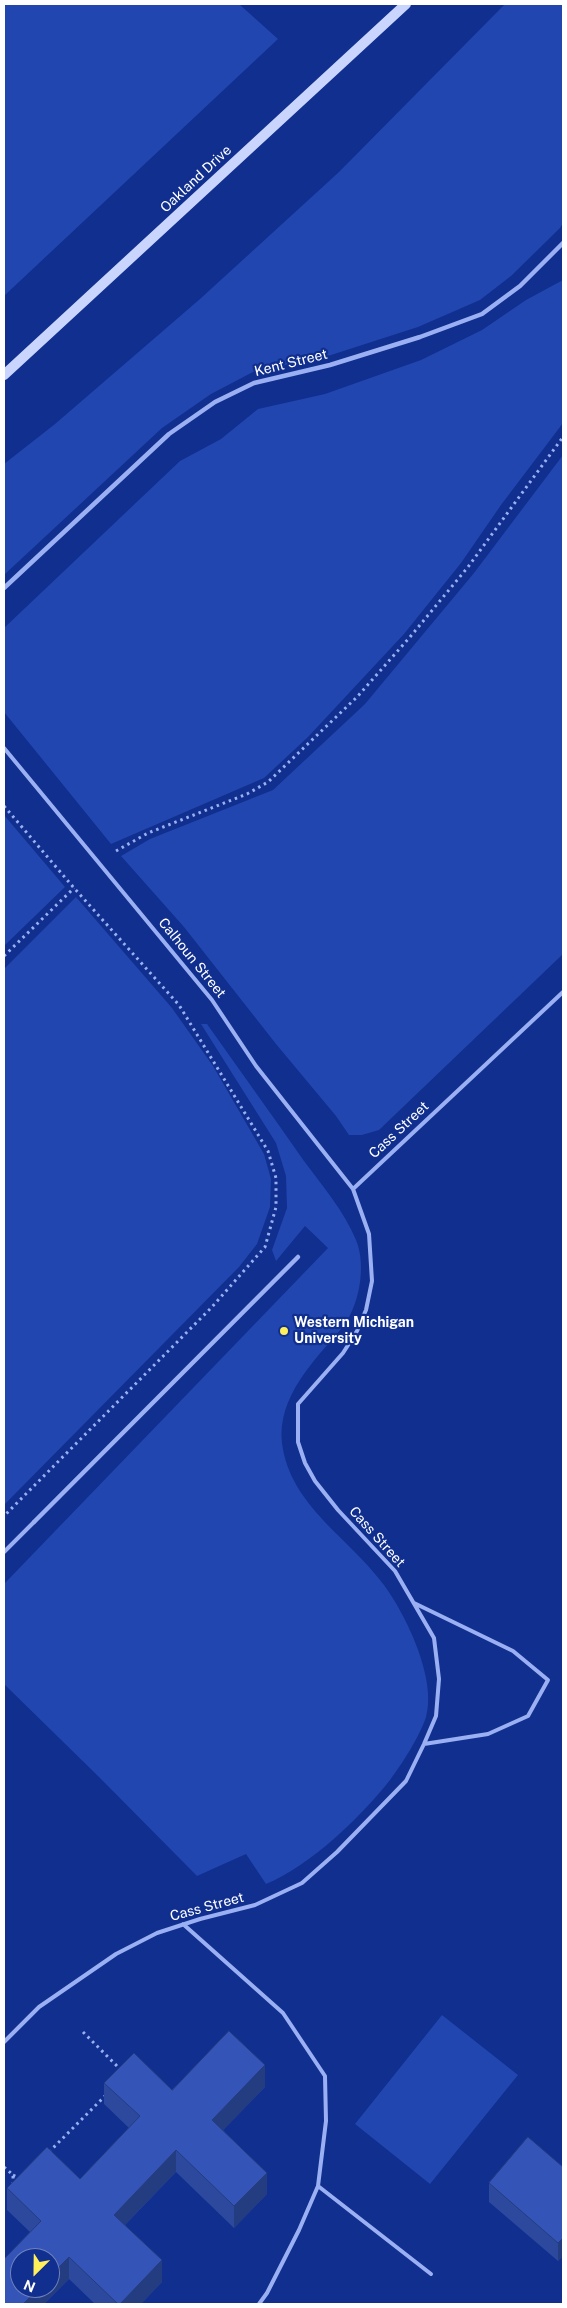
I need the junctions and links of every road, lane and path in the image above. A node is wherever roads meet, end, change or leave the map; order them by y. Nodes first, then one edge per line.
1 (406, 4) edge
2 (563, 243) edge
3 (4, 375) edge
4 (563, 437) edge
5 (4, 588) edge
6 (4, 748) edge
7 (4, 806) edge
8 (116, 851) dead end
9 (74, 888) junction
10 (4, 956) edge
11 (563, 992) edge
12 (353, 1190) junction
13 (298, 1257) dead end
14 (4, 1516) edge
15 (34, 1522) joint
16 (4, 1552) edge
17 (412, 1602) junction
18 (424, 1744) junction
19 (183, 1924) junction
20 (83, 2032) dead end
21 (4, 2042) edge
22 (122, 2074) edge
23 (109, 2092) edge
24 (42, 2159) edge
25 (4, 2167) edge
26 (29, 2172) edge
27 (13, 2175) junction
28 (318, 2186) junction
29 (9, 2190) edge
30 (431, 2274) dead end
31 (259, 2304) edge

1 - 3 main road, Oakland Drive
2 - 5 street, Kent Street
4 - 8 path
6 - 12 lane, Calhoun Street
7 - 9 path
9 - 10 path
9 - 14 path
11 - 12 lane, Cass Street
12 - 17 lane, Cass Street
13 - 15 street
15 - 16 lane
17 - 18 lane, Cass Street
17 - 18 lane
18 - 19 lane, Cass Street
19 - 21 lane, Cass Street
19 - 28 lane
20 - 22 path
23 - 24 path
25 - 27 path
26 - 27 path
27 - 29 path
28 - 30 lane
28 - 31 lane

